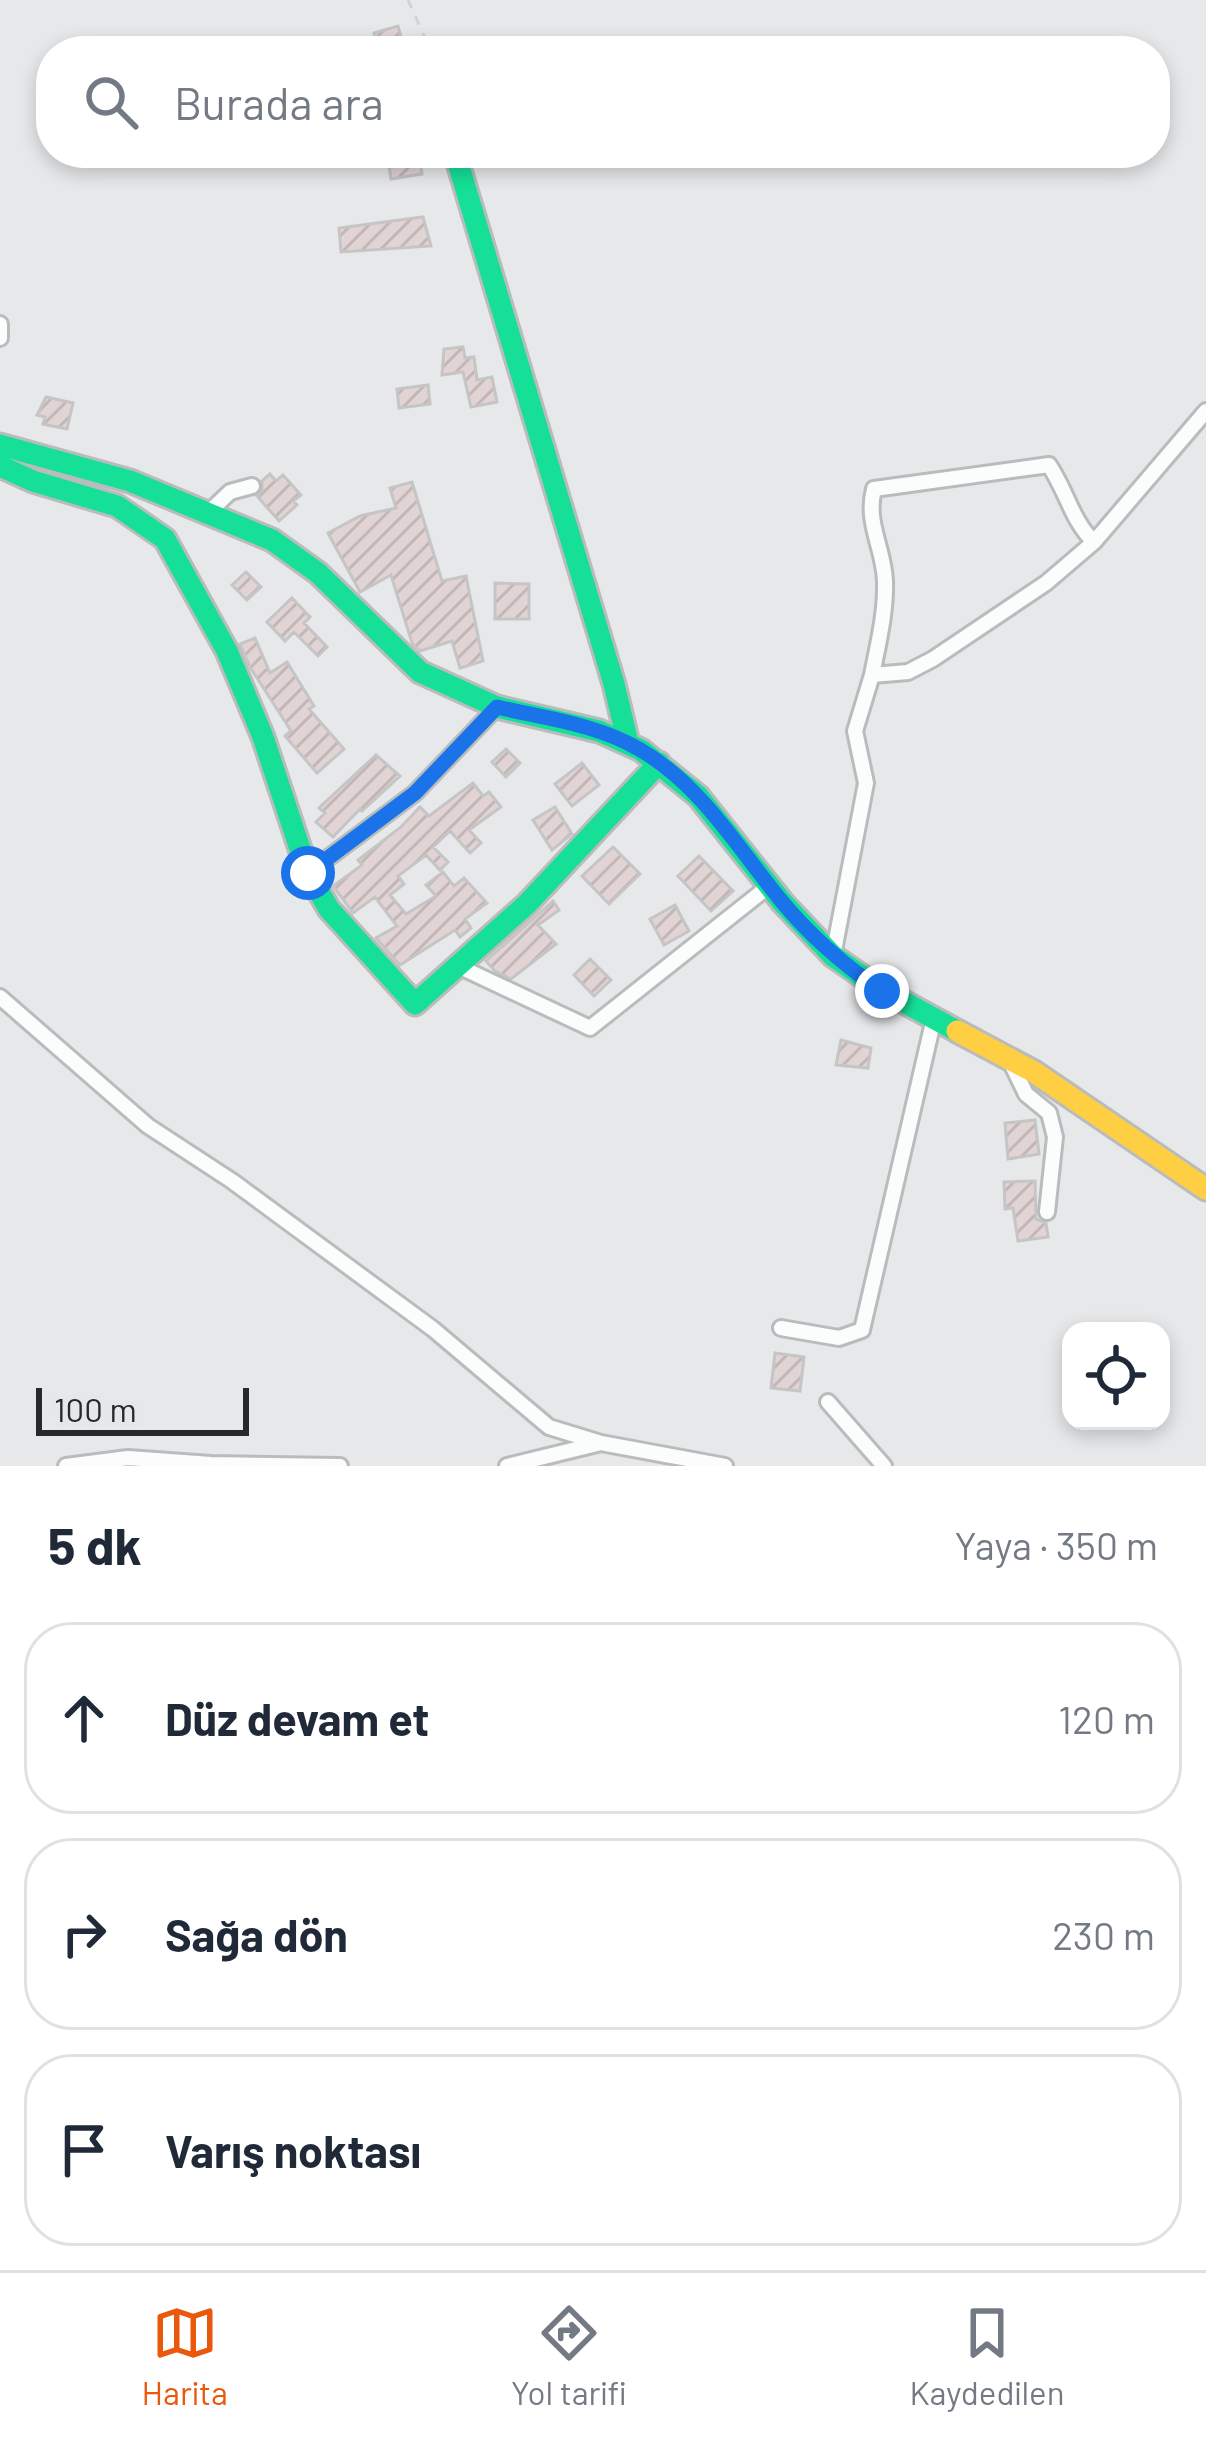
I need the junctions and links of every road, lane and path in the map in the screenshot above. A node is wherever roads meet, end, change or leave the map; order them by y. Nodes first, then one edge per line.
1 (408, 0) edge
2 (424, 36) edge
3 (459, 168) edge
4 (0, 324) edge
5 (0, 338) edge
6 (1206, 411) edge
7 (0, 445) edge
8 (0, 466) edge
9 (252, 486) dead end
10 (207, 514) junction
11 (1094, 542) junction
12 (872, 675) junction
13 (497, 707) junction
14 (628, 743) junction
15 (659, 763) junction
16 (308, 873) junction
17 (770, 886) junction
18 (833, 956) junction
19 (458, 966) junction
20 (0, 997) edge
21 (934, 1018) junction
22 (1008, 1056) junction
23 (1206, 1190) edge
24 (1047, 1212) dead end
25 (781, 1328) dead end
26 (828, 1402) dead end
27 (601, 1443) junction
28 (66, 1466) edge
29 (340, 1466) edge
30 (507, 1466) edge
31 (725, 1466) edge
32 (884, 1466) edge

1 - 2 path
3 - 14 street
4 - 5 street
6 - 11 street
7 - 10 street
8 - 16 street
9 - 10 street
10 - 13 street
11 - 12 street
11 - 12 street
12 - 18 street
13 - 14 street
13 - 16 street
14 - 15 street
15 - 17 street
15 - 19 street
16 - 19 street
17 - 18 street
17 - 19 street
18 - 21 street
20 - 27 street
21 - 22 street
21 - 25 street
22 - 23 street
22 - 24 street
26 - 32 street
27 - 30 street
27 - 31 street
28 - 29 street

